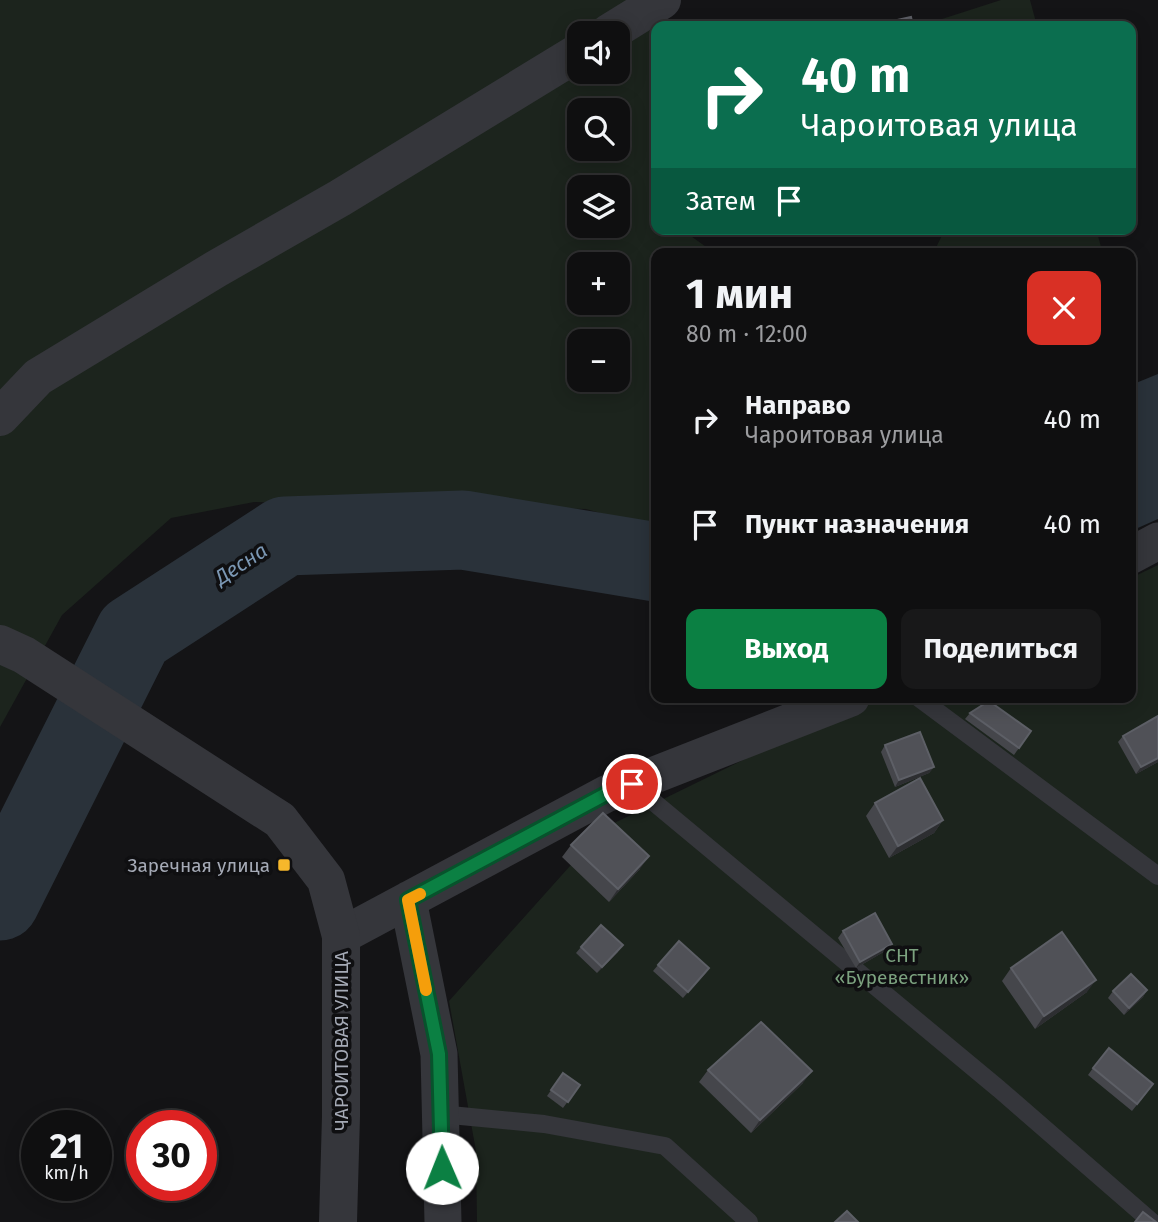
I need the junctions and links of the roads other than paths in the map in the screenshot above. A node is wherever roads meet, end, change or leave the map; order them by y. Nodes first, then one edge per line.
1 (662, 0) edge
2 (628, 21) edge
3 (567, 59) edge
4 (0, 417) edge
5 (1158, 541) edge
6 (1136, 553) edge
7 (12, 649) edge
8 (838, 703) edge
9 (926, 703) edge
10 (632, 784) junction
11 (1158, 876) edge
12 (408, 900) junction
13 (341, 936) junction
14 (440, 1114) junction
15 (338, 1222) edge
16 (443, 1222) edge
17 (750, 1222) edge
18 (1152, 1222) edge

1 - 2 street
3 - 4 street
5 - 6 street
7 - 13 street
8 - 10 street, ЧАРОИТОВАЯ УЛИЦА
9 - 11 lane
10 - 12 street, ЧАРОИТОВАЯ УЛИЦА
10 - 18 lane
12 - 13 street, ЧАРОИТОВАЯ УЛИЦА
12 - 14 street
13 - 15 street, ЧАРОИТОВАЯ УЛИЦА
14 - 16 street
14 - 17 lane

